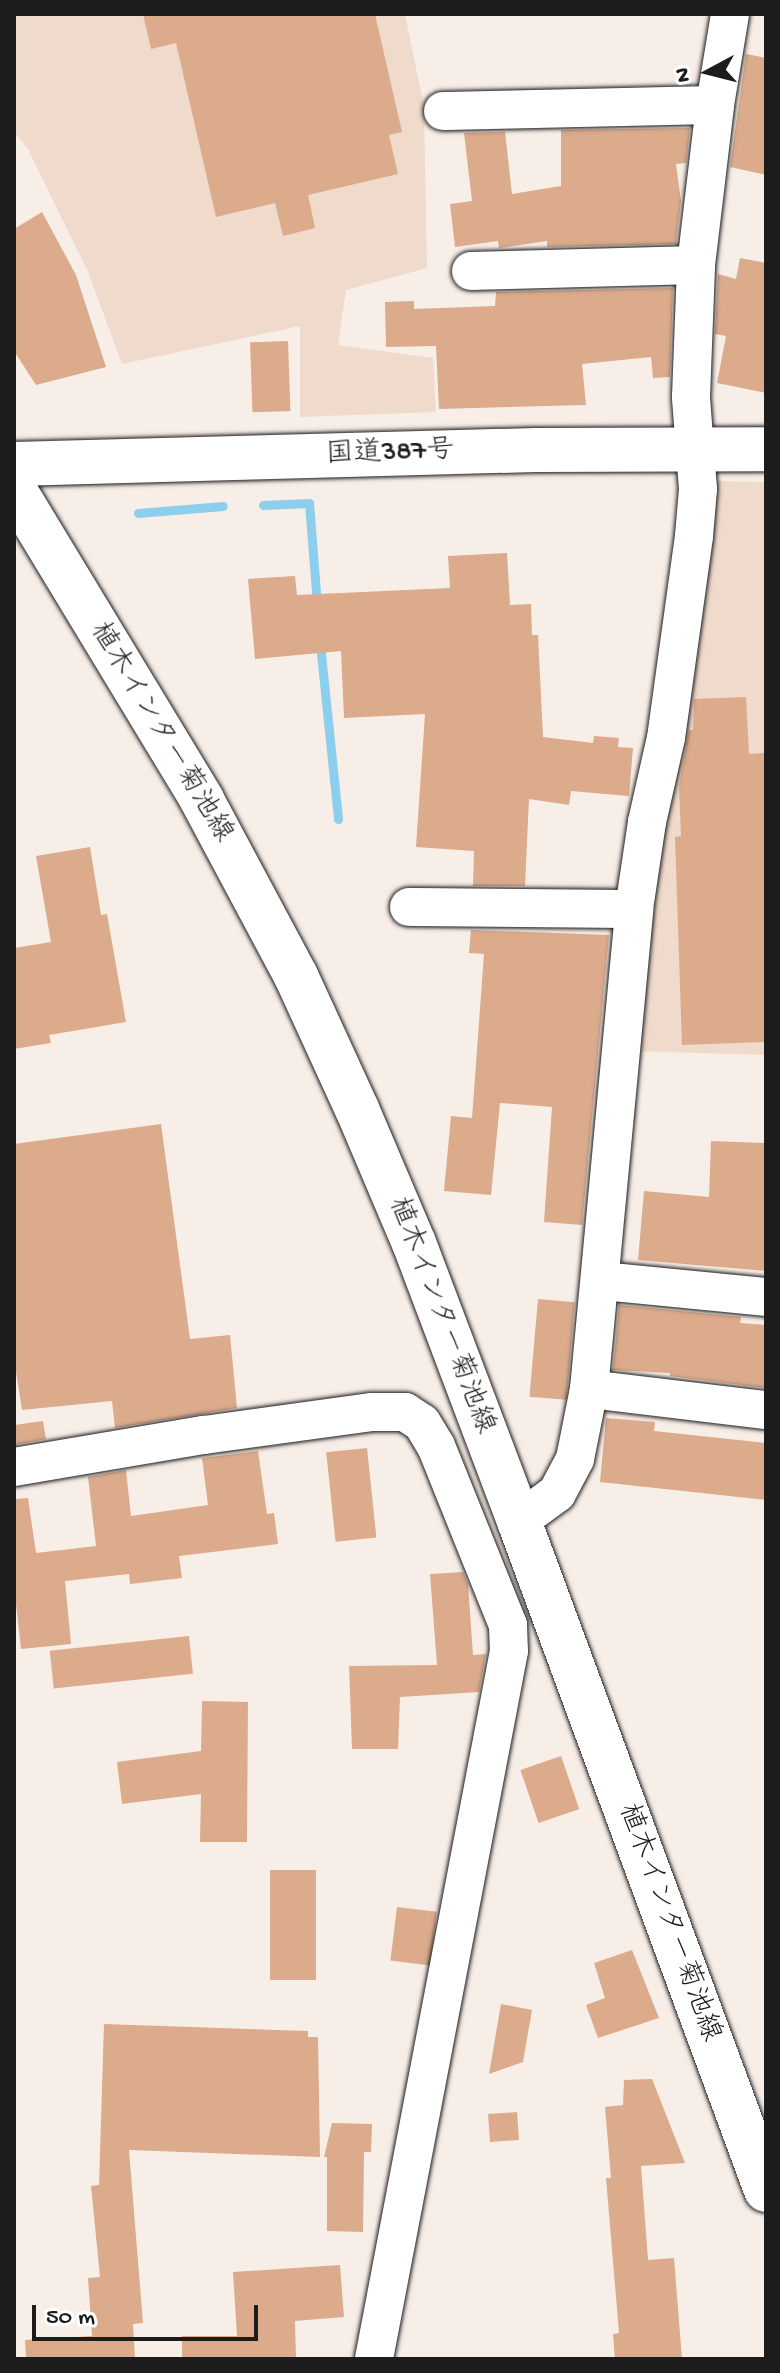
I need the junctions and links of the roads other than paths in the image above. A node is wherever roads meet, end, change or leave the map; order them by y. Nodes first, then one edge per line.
1 (730, 14) edge
2 (715, 105) junction
3 (443, 111) dead end
4 (696, 265) junction
5 (471, 271) dead end
6 (694, 447) junction
7 (766, 449) edge
8 (14, 464) edge
9 (14, 489) edge
10 (409, 907) dead end
11 (634, 909) junction
12 (602, 1281) junction
13 (766, 1297) edge
14 (589, 1389) junction
15 (766, 1410) edge
16 (14, 1467) edge
17 (519, 1521) junction
18 (542, 1581) junction
19 (508, 1625) junction
20 (766, 2190) edge
21 (374, 2359) edge

1 - 2 street
2 - 3 street
2 - 4 street
4 - 5 street
4 - 6 street
6 - 7 main road, 国道387号
6 - 8 main road, 国道387号
6 - 11 street
9 - 17 main road, 植木インター菊池線
10 - 11 street
11 - 12 street
12 - 13 street
12 - 14 street
14 - 15 street
14 - 17 street
16 - 19 street
17 - 18 main road, 植木インター菊池線
18 - 19 street
18 - 20 main road, 植木インター菊池線
19 - 21 street

